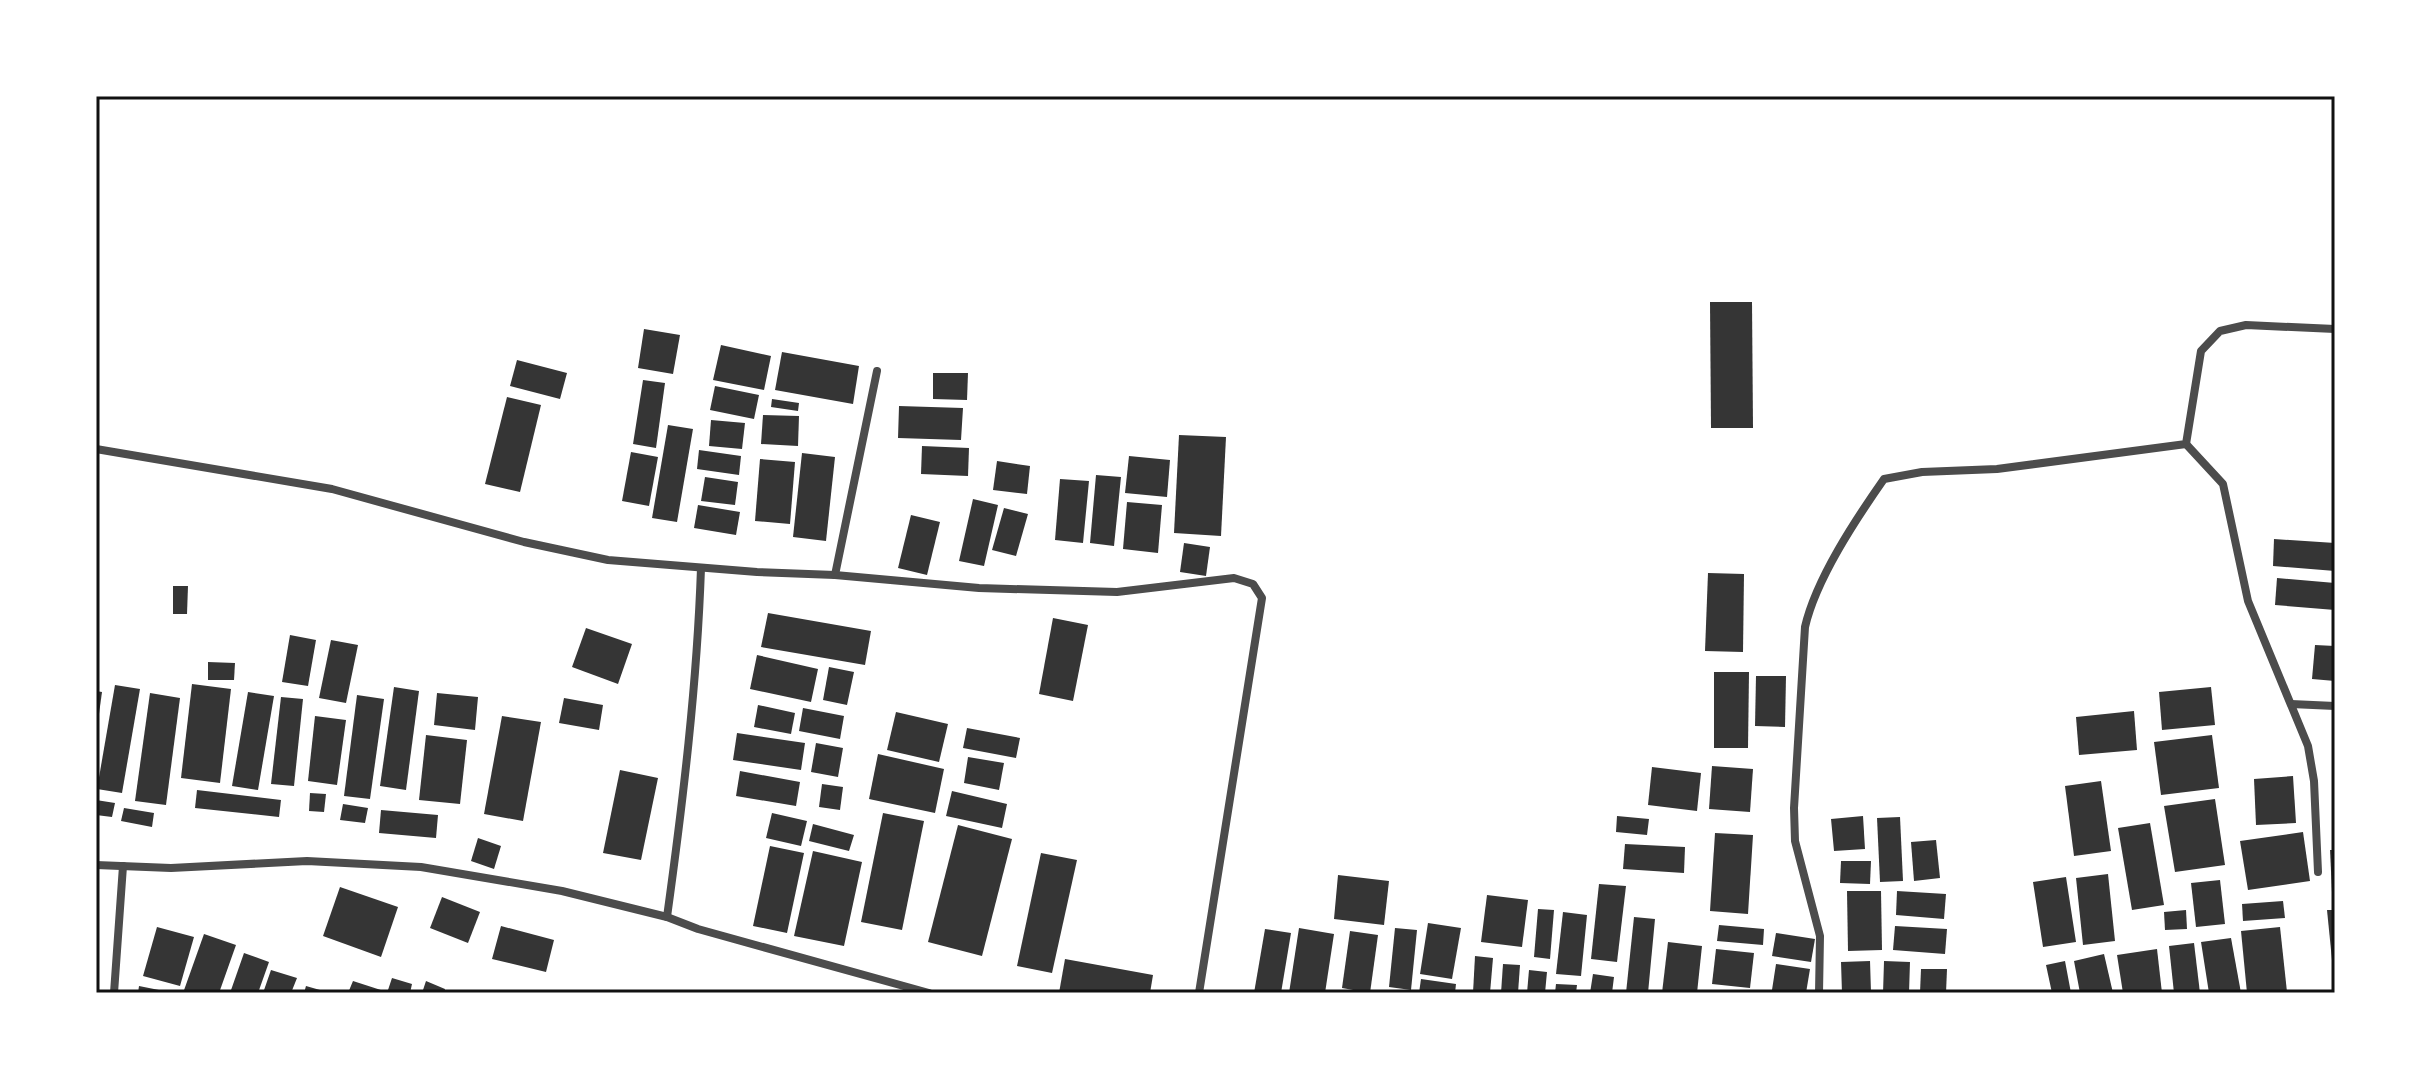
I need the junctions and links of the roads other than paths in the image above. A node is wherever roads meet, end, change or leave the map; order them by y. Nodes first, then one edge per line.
1 (2335, 329) edge
2 (877, 371) dead end
3 (2186, 444) junction
4 (96, 449) edge
5 (701, 568) junction
6 (835, 575) junction
7 (2291, 704) junction
8 (2335, 706) edge
9 (96, 865) edge
10 (123, 866) junction
11 (2318, 872) dead end
12 (667, 917) junction
13 (114, 993) edge
14 (929, 993) edge
15 (1199, 993) edge
16 (1819, 993) edge

1 - 3 street
2 - 6 street
3 - 7 street
3 - 16 street
4 - 5 street
5 - 6 street
5 - 12 street
6 - 15 street
7 - 8 street
7 - 11 street
9 - 10 street
10 - 12 street
10 - 13 street
12 - 14 street

